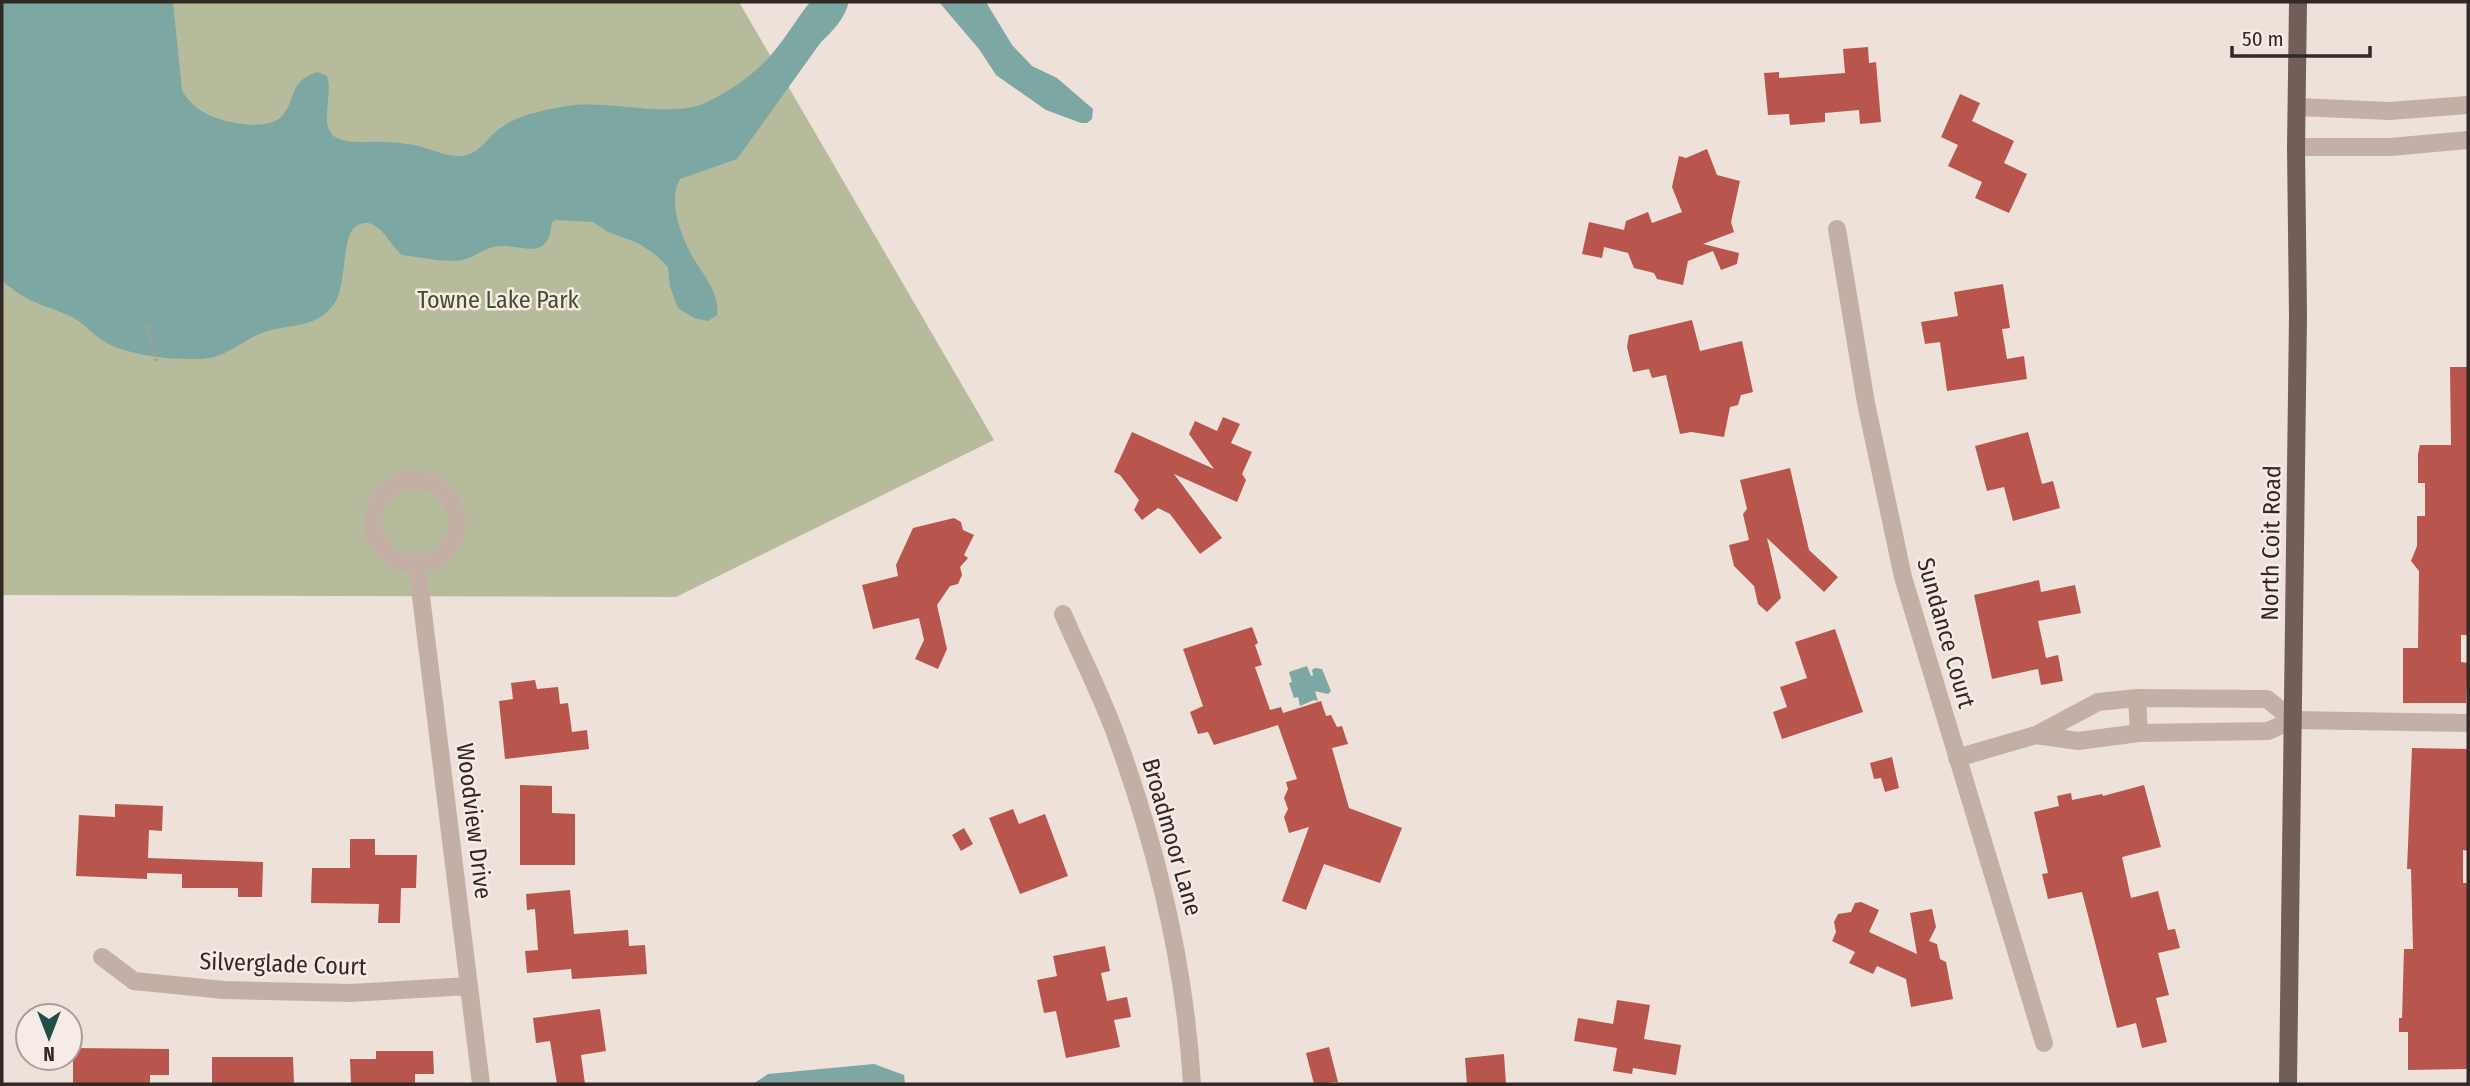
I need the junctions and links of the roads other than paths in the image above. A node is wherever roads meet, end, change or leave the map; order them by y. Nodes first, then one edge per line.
1 (2298, 2) edge
2 (2468, 106) edge
3 (2298, 107) junction
4 (2468, 140) edge
5 (2296, 147) junction
6 (1837, 229) dead end
7 (417, 564) junction
8 (1063, 614) dead end
9 (2137, 698) junction
10 (2293, 720) junction
11 (2468, 723) edge
12 (2139, 733) junction
13 (2036, 735) junction
14 (1957, 758) junction
15 (102, 957) dead end
16 (469, 986) junction
17 (2044, 1043) dead end
18 (481, 1084) edge
19 (1192, 1084) edge
20 (2288, 1084) edge

1 - 3 main road, North Coit Road
2 - 3 street
3 - 5 main road, North Coit Road
4 - 5 street
5 - 10 main road, North Coit Road
6 - 14 street, Sundance Court
7 - 7 street
7 - 16 street, Woodview Drive
8 - 19 street, Broadmoor Lane
9 - 10 street
9 - 12 street
9 - 13 street
10 - 11 street
10 - 12 street
10 - 20 main road, North Coit Road
12 - 13 street
13 - 14 street
14 - 17 street, Sundance Court
15 - 16 street, Silverglade Court
16 - 18 street, Woodview Drive

